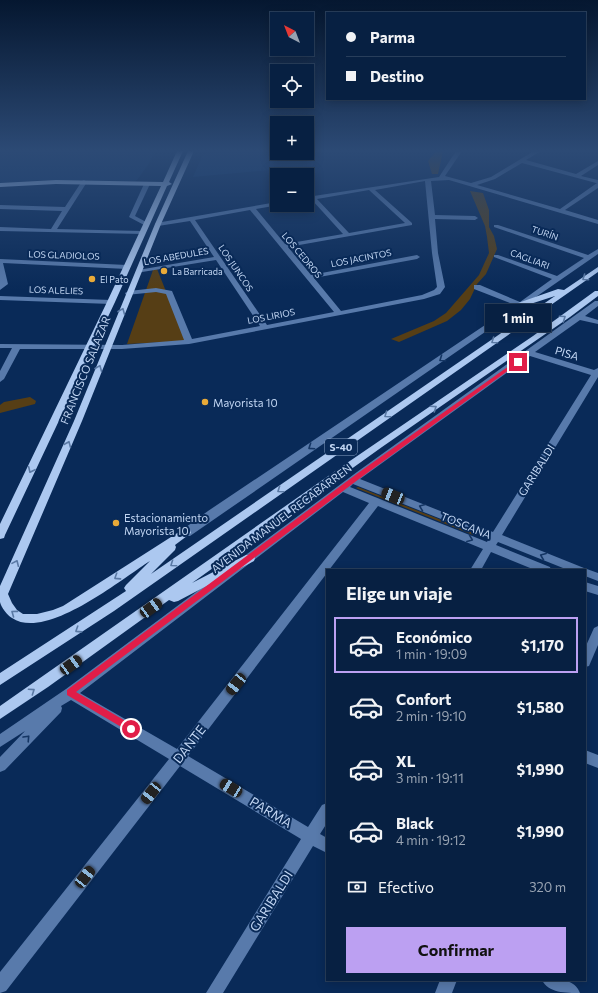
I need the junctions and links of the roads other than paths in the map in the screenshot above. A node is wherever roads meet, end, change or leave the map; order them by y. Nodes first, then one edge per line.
1 (74, 197) edge
2 (141, 197) edge
3 (157, 197) edge
4 (169, 197) edge
5 (381, 197) edge
6 (429, 197) edge
7 (517, 197) edge
8 (580, 197) edge
9 (314, 203) edge
10 (270, 205) edge
11 (0, 208) edge
12 (66, 209) junction
13 (252, 209) junction
14 (562, 210) junction
15 (431, 217) junction
16 (191, 218) junction
17 (475, 218) dead end
18 (598, 222) edge
19 (146, 224) junction
20 (158, 224) junction
21 (496, 226) dead end
22 (0, 229) edge
23 (53, 230) junction
24 (142, 233) junction
25 (347, 234) junction
26 (283, 246) junction
27 (598, 251) edge
28 (496, 256) dead end
29 (417, 257) dead end
30 (589, 257) junction
31 (218, 258) junction
32 (0, 263) edge
33 (127, 267) junction
34 (598, 269) edge
35 (138, 272) junction
36 (310, 277) junction
37 (558, 279) junction
38 (477, 287) dead end
39 (572, 287) junction
40 (0, 288) edge
41 (129, 293) junction
42 (598, 293) edge
43 (0, 298) edge
44 (598, 298) edge
45 (111, 302) junction
46 (598, 303) edge
47 (521, 305) junction
48 (339, 313) junction
49 (578, 313) junction
50 (598, 322) edge
51 (265, 327) junction
52 (189, 342) junction
53 (0, 346) edge
54 (17, 346) junction
55 (90, 347) junction
56 (107, 347) junction
57 (529, 353) junction
58 (597, 372) edge
59 (0, 379) edge
60 (353, 480) junction
61 (343, 488) junction
62 (376, 501) junction
63 (186, 533) junction
64 (0, 535) edge
65 (495, 537) junction
66 (489, 547) junction
67 (250, 558) junction
68 (476, 569) edge
69 (544, 569) edge
70 (576, 569) edge
71 (586, 572) edge
72 (598, 578) edge
73 (586, 586) edge
74 (598, 591) edge
75 (1, 596) edge
76 (110, 608) junction
77 (139, 616) junction
78 (598, 631) edge
79 (586, 660) edge
80 (0, 680) edge
81 (70, 693) junction
82 (0, 713) edge
83 (0, 741) edge
84 (586, 756) edge
85 (179, 757) junction
86 (598, 762) edge
87 (0, 766) edge
88 (326, 812) edge
89 (311, 836) junction
90 (326, 845) edge
91 (448, 981) edge
92 (552, 981) edge
93 (0, 985) edge
94 (214, 993) edge
95 (443, 993) edge
96 (572, 993) edge

1 - 12 street
2 - 19 street
3 - 19 main road, FRANCISCO SALAZAR
4 - 20 main road, FRANCISCO SALAZAR
5 - 25 street
6 - 15 street
7 - 14 street
8 - 14 street
9 - 25 street
10 - 13 street
11 - 12 street
12 - 23 street
13 - 16 street
13 - 26 street, LOS CEDROS
14 - 18 street
15 - 17 street
15 - 48 street, LOS LIRIOS
16 - 20 street
16 - 31 street, LOS JUNCOS
19 - 24 main road, FRANCISCO SALAZAR
20 - 35 main road, FRANCISCO SALAZAR
21 - 30 street, TURÍN
22 - 23 street
23 - 24 street
24 - 33 main road, FRANCISCO SALAZAR
25 - 26 street
26 - 36 street, LOS CEDROS
27 - 30 street
28 - 37 street, CAGLIARI
29 - 36 street, LOS JACINTOS
30 - 37 street
31 - 35 street, LOS ABEDULES
31 - 51 street, LOS JUNCOS
32 - 33 street, LOS GLADIOLOS
32 - 40 street
33 - 45 main road, FRANCISCO SALAZAR
34 -> 39 main road, AVENIDA MANUEL RECABARREN / S-40
35 - 41 main road, FRANCISCO SALAZAR
36 - 48 street, LOS CEDROS
37 - 47 street
38 - 47 street
39 - 47 main road
39 -> 76 main road, AVENIDA MANUEL RECABARREN / S-40
41 - 52 street
56 -> 41 main road, FRANCISCO SALAZAR
42 - 49 main road, AVENIDA MANUEL RECABARREN / S-40
43 - 45 street, LOS ALELIES
44 - 49 main road
45 - 55 main road, FRANCISCO SALAZAR
46 - 49 street, AVENIDA MANUEL RECABARREN
47 -> 63 street
48 - 51 street, LOS LIRIOS
49 - 50 street
49 - 57 street, AVENIDA MANUEL RECABARREN
77 -> 49 main road, AVENIDA MANUEL RECABARREN / S-40
51 - 52 street, LOS LIRIOS
52 - 56 street, LOS LIRIOS
53 - 54 street, LOS LIRIOS
54 - 55 street, LOS LIRIOS
54 - 59 street
55 - 56 street, LOS LIRIOS
55 -> 64 main road, FRANCISCO SALAZAR
75 -> 56 main road, FRANCISCO SALAZAR
57 - 58 street, PISA
57 - 60 street, AVENIDA MANUEL RECABARREN
58 - 65 street, GARIBALDI
60 - 61 street, AVENIDA MANUEL RECABARREN
65 -> 60 street, TOSCANA
61 - 62 street, TOSCANA
61 - 67 street, AVENIDA MANUEL RECABARREN
62 -> 66 street, TOSCANA
62 - 85 street, DANTE
63 -> 75 main road
63 - 76 main road
65 - 66 street, GARIBALDI
70 -> 65 street, TOSCANA
66 - 68 street, GARIBALDI
66 - 69 street, TOSCANA
67 - 77 main road
67 - 81 street, AVENIDA MANUEL RECABARREN
71 - 72 street
73 - 74 street
76 -> 80 main road, AVENIDA MANUEL RECABARREN / S-40
82 -> 77 main road, AVENIDA MANUEL RECABARREN / S-40
78 - 79 street
81 - 83 street, AVENIDA MANUEL RECABARREN
81 - 85 street, PARMA
87 -> 81 street
84 - 86 street
85 - 89 street, PARMA
85 - 93 street, DANTE
88 - 89 street, GARIBALDI
89 - 90 street, PARMA
89 - 94 street, GARIBALDI
91 - 95 street
92 - 96 street

